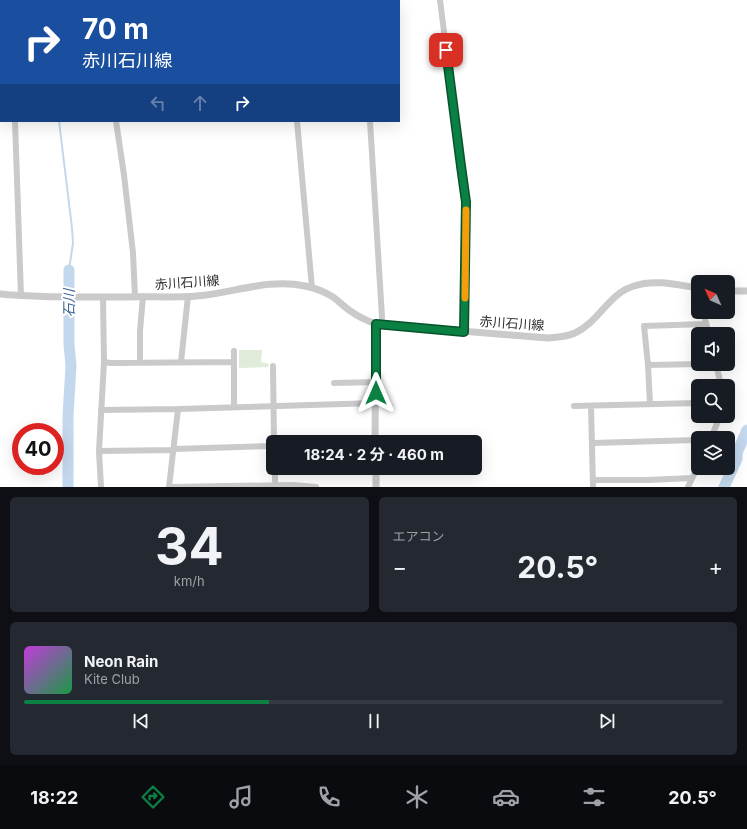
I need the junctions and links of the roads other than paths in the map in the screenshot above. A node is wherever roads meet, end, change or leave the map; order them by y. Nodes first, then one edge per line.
1 (440, 0) edge
2 (15, 122) edge
3 (116, 122) edge
4 (297, 122) edge
5 (370, 122) edge
6 (312, 288) junction
7 (691, 289) edge
8 (735, 291) edge
9 (747, 291) edge
10 (0, 294) edge
11 (20, 296) junction
12 (134, 296) junction
13 (143, 296) junction
14 (188, 296) junction
15 (103, 297) junction
16 (705, 319) edge
17 (706, 324) junction
18 (378, 325) junction
19 (707, 327) edge
20 (464, 332) junction
21 (234, 351) dead end
22 (104, 362) junction
23 (140, 362) junction
24 (180, 362) junction
25 (234, 362) junction
26 (691, 364) edge
27 (648, 365) junction
28 (273, 366) dead end
29 (376, 382) junction
30 (334, 383) dead end
31 (691, 403) edge
32 (376, 404) junction
33 (650, 404) junction
34 (273, 406) junction
35 (574, 406) dead end
36 (591, 406) junction
37 (234, 407) junction
38 (178, 408) junction
39 (101, 410) junction
40 (274, 435) edge
41 (375, 435) edge
42 (691, 440) edge
43 (592, 443) junction
44 (266, 446) edge
45 (173, 449) junction
46 (99, 451) junction
47 (274, 475) edge
48 (376, 475) edge
49 (694, 475) edge
50 (692, 478) junction
51 (593, 480) junction
52 (647, 480) junction
53 (275, 486) edge
54 (101, 487) edge
55 (169, 487) edge
56 (316, 487) edge
57 (376, 487) edge
58 (593, 487) edge
59 (644, 487) edge
60 (688, 487) edge

1 - 20 street
2 - 11 street
3 - 12 street
4 - 6 street
5 - 18 street
6 - 14 street, 赤川石川線
6 - 18 street, 赤川石川線
7 - 20 street, 赤川石川線
8 - 9 street
10 - 11 street
11 - 15 street, 赤川石川線
12 - 13 street, 赤川石川線
12 - 15 street, 赤川石川線
13 - 14 street, 赤川石川線
13 - 23 street
14 - 24 street
15 - 22 street
16 - 17 street
17 - 19 street
17 - 27 street
18 - 20 street, 赤川石川線
18 - 29 street
21 - 25 street
22 - 23 street
22 - 39 street
23 - 24 street
24 - 25 street
25 - 37 street
26 - 27 street
27 - 33 street
28 - 34 street
29 - 30 street
29 - 32 street
31 - 33 street
32 - 34 street
32 - 41 street
33 - 36 street
34 - 37 street
34 - 40 street
35 - 36 street
36 - 43 street
37 - 38 street
38 - 39 street
38 - 45 street
39 - 46 street
42 - 43 street
43 - 51 street
44 - 45 street
45 - 46 street
45 - 55 street
46 - 54 street
47 - 53 street
48 - 57 street
49 - 50 street
50 - 52 street
50 - 60 street
51 - 52 street
51 - 58 street
52 - 59 street
53 - 55 street
53 - 56 street

